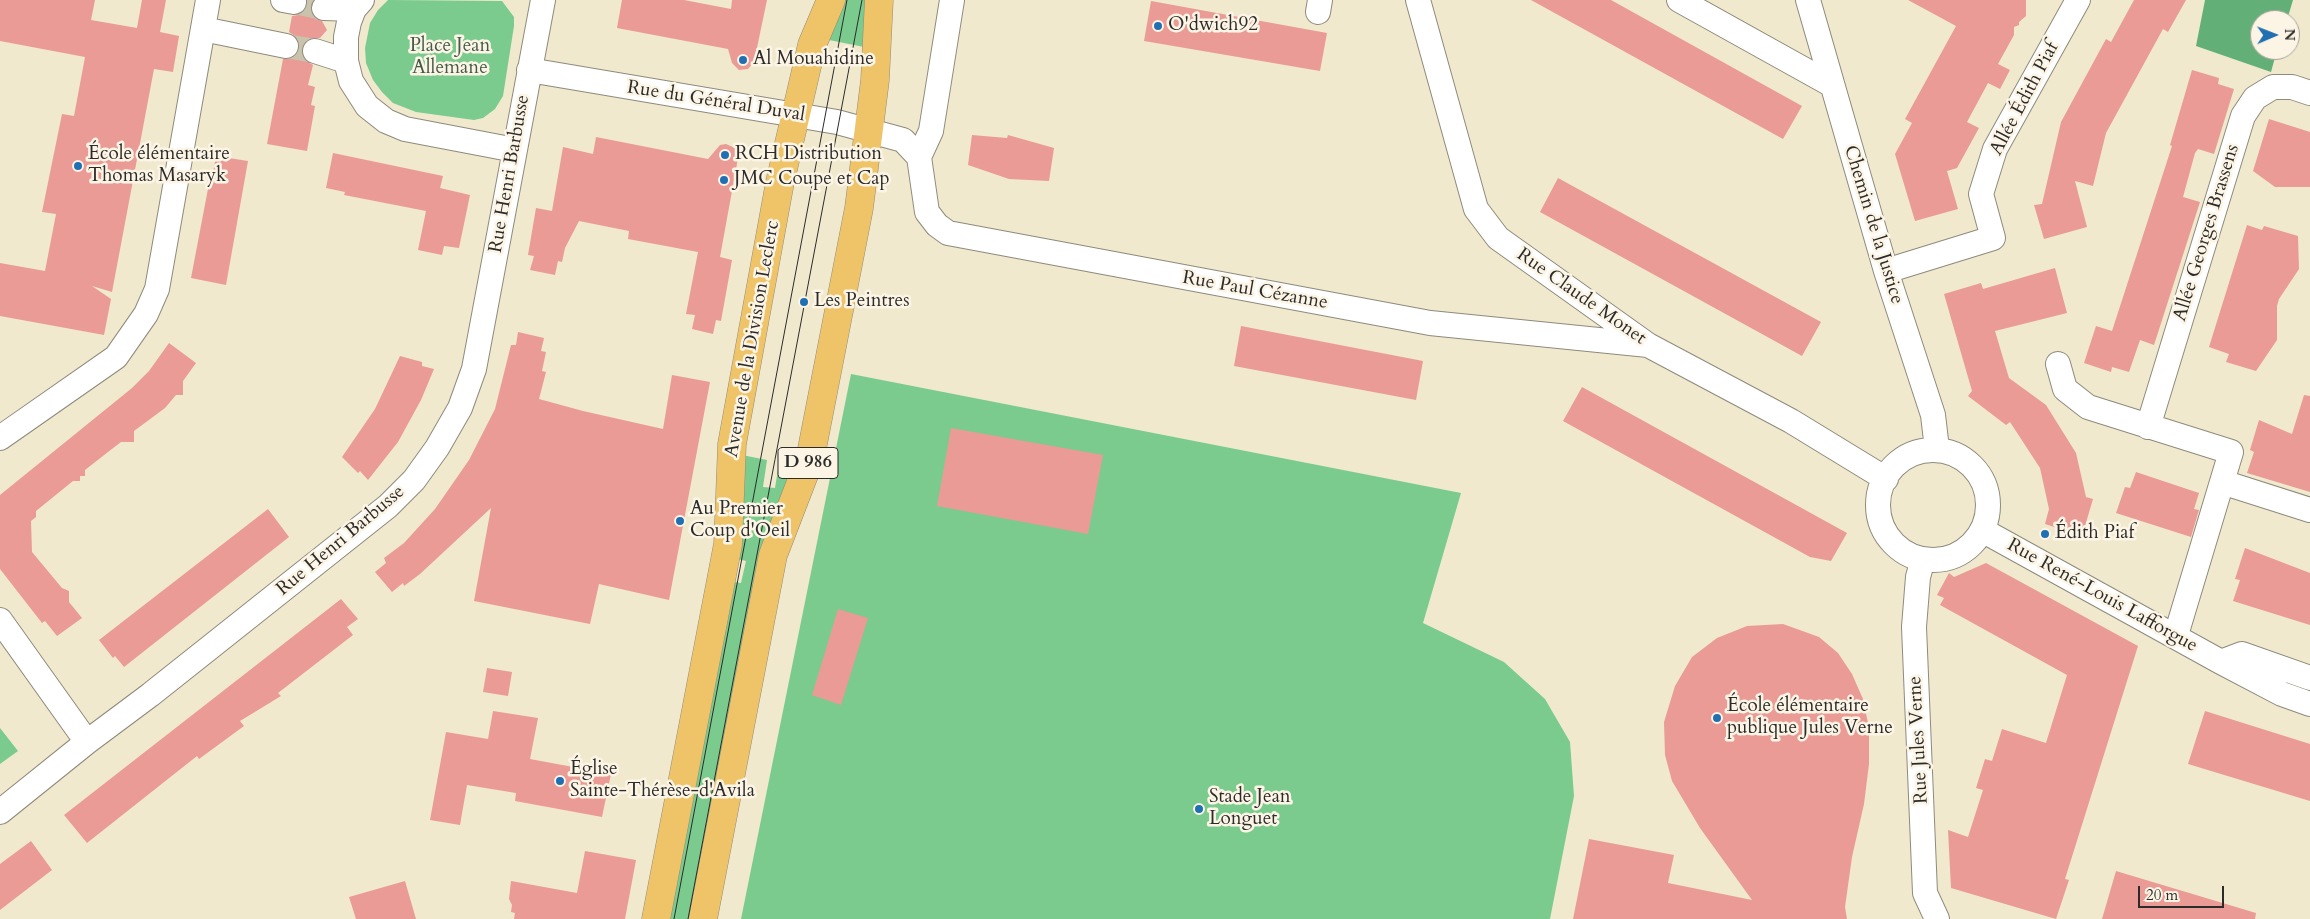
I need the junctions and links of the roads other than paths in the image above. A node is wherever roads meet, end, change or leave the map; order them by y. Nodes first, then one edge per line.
1 (208, 0) edge
2 (543, 0) edge
3 (831, 0) edge
4 (879, 0) edge
5 (952, 0) edge
6 (1418, 0) edge
7 (1679, 0) edge
8 (1808, 0) edge
9 (2078, 0) edge
10 (358, 5) edge
11 (324, 8) tunnel mouth
12 (203, 29) junction
13 (286, 46) tunnel mouth
14 (315, 51) tunnel mouth
15 (346, 61) junction
16 (529, 70) junction
17 (1832, 85) junction
18 (2310, 93) edge
19 (794, 115) junction
20 (868, 130) junction
21 (515, 150) junction
22 (918, 157) junction
23 (1886, 271) junction
24 (1648, 345) junction
25 (2058, 364) dead end
26 (2148, 427) junction
27 (0, 438) edge
28 (1937, 449) junction
29 (1886, 479) junction
30 (2222, 482) junction
31 (2310, 510) edge
32 (1982, 530) junction
33 (1923, 559) junction
34 (0, 620) edge
35 (2176, 635) junction
36 (2222, 662) junction
37 (2310, 678) edge
38 (2310, 704) edge
39 (87, 742) junction
40 (0, 812) edge
41 (656, 919) edge
42 (703, 919) edge
43 (1937, 919) edge

1 - 12 street
2 - 16 street, Rue Henri Barbusse
3 - 19 main road, Avenue de la Division Leclerc
4 - 20 main road, D 986
5 - 22 street
6 - 24 street, Rue Claude Monet
7 - 17 street
8 - 17 street, Chemin de la Justice
9 - 23 street, Allée Édith Piaf
10 - 11 street
10 - 15 street
12 - 13 street
12 - 27 street
14 - 15 street
15 - 21 street
16 - 19 street, Rue du Général Duval
16 - 21 street, Rue Henri Barbusse
17 - 23 street, Chemin de la Justice
18 - 26 street, Allée Georges Brassens
19 - 20 street, Rue du Général Duval
19 - 41 main road, Avenue de la Division Leclerc
20 - 22 street, Rue du Général Duval
20 - 42 main road, D 986
21 - 39 street, Rue Henri Barbusse
22 - 24 street, Rue Paul Cézanne
23 - 28 street, Chemin de la Justice
24 - 29 street, Rue Claude Monet
25 - 26 street
26 - 30 street
28 - 29 street
28 - 32 street
29 - 33 street
30 - 31 street
30 - 35 street
32 - 33 street
32 - 35 street, Rue René-Louis Lafforgue
33 - 43 street, Rue Jules Verne
34 - 39 street
35 - 36 street, Rue René-Louis Lafforgue
36 - 37 street
36 - 38 street, Rue René-Louis Lafforgue
39 - 40 street, Rue Henri Barbusse

